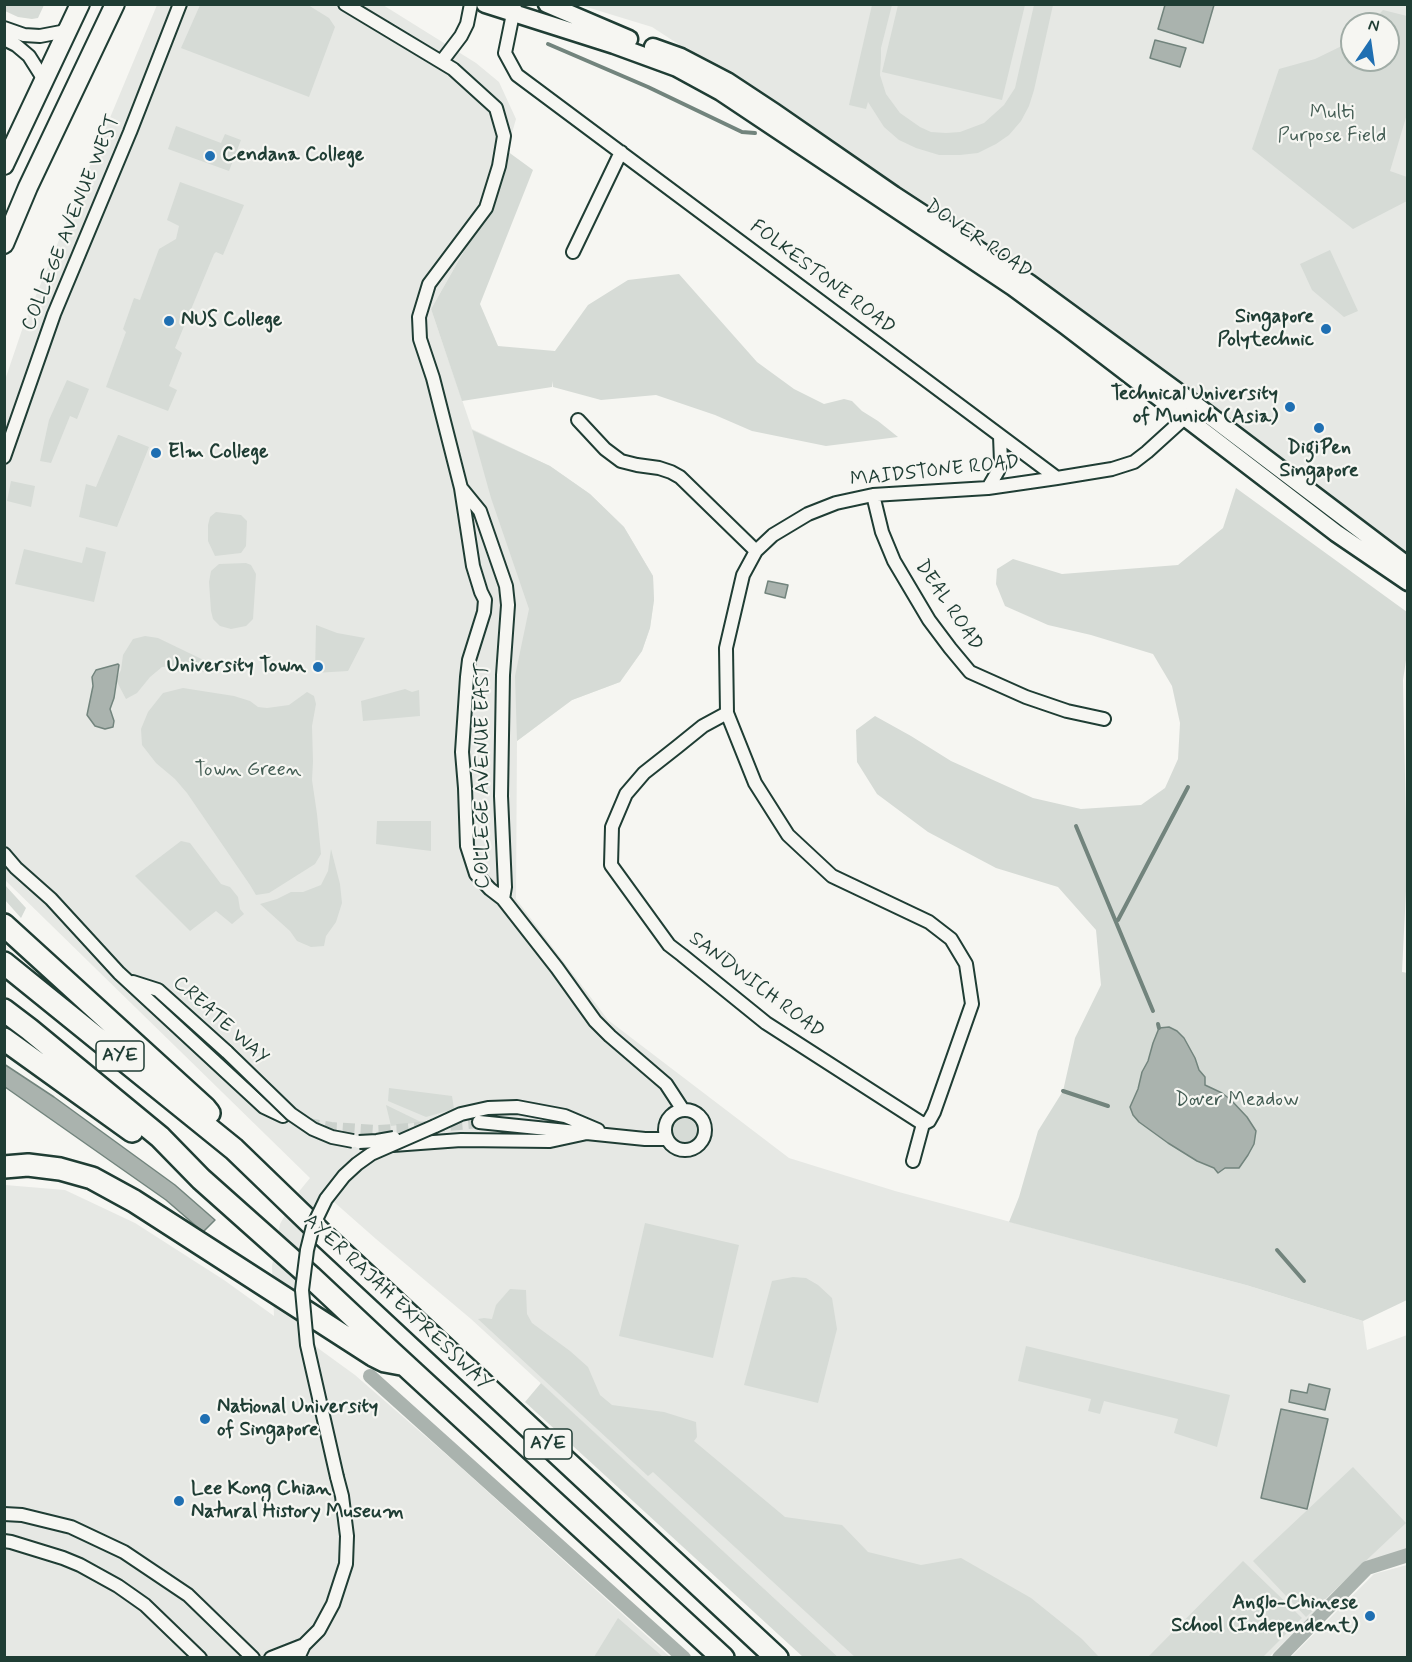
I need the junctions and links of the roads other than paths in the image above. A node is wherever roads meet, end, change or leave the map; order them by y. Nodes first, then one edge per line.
1 (80, 4) edge
2 (115, 4) edge
3 (180, 4) edge
4 (345, 4) edge
5 (471, 4) edge
6 (485, 4) edge
7 (547, 4) edge
8 (514, 9) edge
9 (69, 27) junction
10 (4, 28) edge
11 (4, 39) edge
12 (442, 61) junction
13 (43, 82) junction
14 (621, 152) junction
15 (4, 165) edge
16 (848, 171) junction
17 (4, 244) edge
18 (573, 252) dead end
19 (1191, 412) junction
20 (578, 420) dead end
21 (1000, 436) junction
22 (4, 457) edge
23 (1057, 478) junction
24 (461, 488) junction
25 (988, 488) junction
26 (873, 495) junction
27 (756, 550) junction
28 (1407, 566) edge
29 (1407, 582) edge
30 (727, 713) junction
31 (1104, 719) dead end
32 (4, 854) edge
33 (503, 899) junction
34 (4, 925) edge
35 (4, 963) edge
36 (129, 981) junction
37 (4, 1010) edge
38 (4, 1039) edge
39 (683, 1110) junction
40 (283, 1116) dead end
41 (479, 1122) tunnel mouth
42 (923, 1124) junction
43 (435, 1126) junction
44 (587, 1133) junction
45 (612, 1136) junction
46 (667, 1138) junction
47 (389, 1145) junction
48 (234, 1149) junction
49 (914, 1161) dead end
50 (4, 1167) edge
51 (201, 1179) junction
52 (405, 1365) junction
53 (4, 1514) edge
54 (4, 1541) edge
55 (304, 1645) junction
56 (272, 1657) edge
57 (200, 1658) edge
58 (254, 1658) edge
59 (298, 1658) edge
60 (723, 1658) edge
61 (777, 1658) edge

1 - 9 main road
2 - 17 main road
3 - 22 street, COLLEGE AVENUE WEST
4 - 12 street
5 - 12 street
6 - 8 street, DOVER ROAD
7 - 16 street, DOVER ROAD
8 - 14 street, FOLKESTONE ROAD
8 - 16 street, DOVER ROAD
9 - 10 street
9 - 13 main road
11 - 13 street
12 - 24 street, COLLEGE AVENUE EAST
13 - 15 main road
14 - 18 street
14 - 21 street, FOLKESTONE ROAD
16 - 19 street, DOVER ROAD
19 - 23 street, MAIDSTONE ROAD
19 - 28 street, DOVER ROAD
19 - 29 street, DOVER ROAD
20 - 27 street
21 - 23 street, FOLKESTONE ROAD
21 - 25 street
23 - 25 street, MAIDSTONE ROAD
24 - 33 street, COLLEGE AVENUE EAST
24 - 33 street, COLLEGE AVENUE EAST
25 - 26 street, MAIDSTONE ROAD
26 - 27 street, MAIDSTONE ROAD
26 - 31 street, DEAL ROAD
27 - 30 street, MAIDSTONE ROAD
30 - 42 street, MAIDSTONE ROAD
30 - 42 street, SANDWICH ROAD
32 - 36 street
33 - 39 street
34 - 48 highway
35 - 48 highway, AYER RAJAH EXPRESSWAY / AYE
36 - 40 street, CREATE WAY
36 - 43 street, CREATE WAY, bridge
37 - 51 highway, AYER RAJAH EXPRESSWAY / AYE
38 - 51 highway
39 - 46 street
39 - 46 street
41 - 44 street
42 - 49 street, MAIDSTONE ROAD
43 - 45 street
43 - 47 street, bridge
44 - 45 street
44 - 47 street, bridge
45 - 46 street
47 - 55 street, bridge
48 - 61 highway, AYER RAJAH EXPRESSWAY / AYE
50 - 52 highway
51 - 52 highway, AYER RAJAH EXPRESSWAY / AYE
52 - 60 highway, AYER RAJAH EXPRESSWAY / AYE
53 - 58 street
54 - 57 street
55 - 56 street
55 - 59 street

